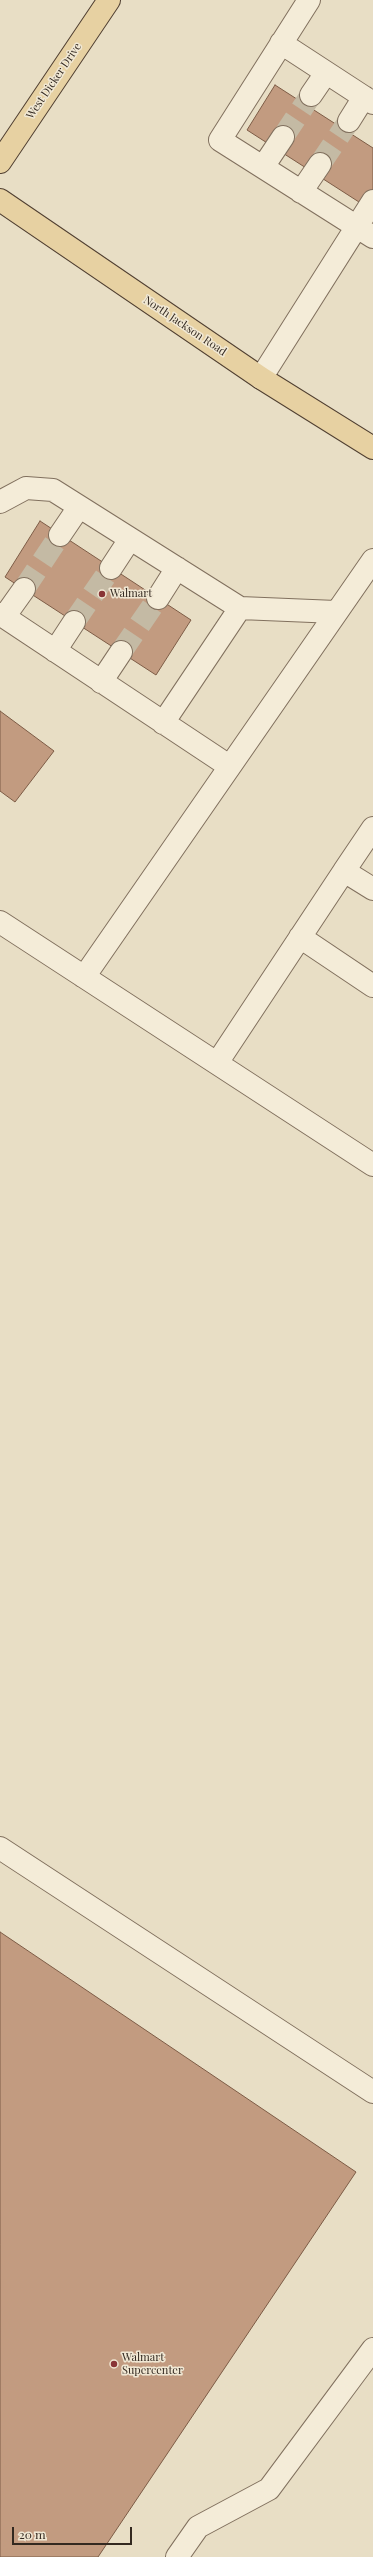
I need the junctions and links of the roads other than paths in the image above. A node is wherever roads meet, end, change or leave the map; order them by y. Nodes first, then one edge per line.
1 (109, 0) edge
2 (309, 0) edge
3 (281, 43) junction
4 (326, 72) junction
5 (311, 95) tunnel mouth
6 (368, 100) edge
7 (349, 121) tunnel mouth
8 (283, 137) tunnel mouth
9 (0, 162) edge
10 (320, 164) tunnel mouth
11 (263, 167) junction
12 (301, 192) junction
13 (0, 200) edge
14 (373, 201) edge
15 (364, 232) edge
16 (261, 378) junction
17 (373, 448) edge
18 (0, 502) edge
19 (79, 507) junction
20 (60, 535) tunnel mouth
21 (130, 539) junction
22 (373, 560) edge
23 (111, 568) tunnel mouth
24 (177, 568) junction
25 (24, 589) tunnel mouth
26 (158, 598) tunnel mouth
27 (240, 608) junction
28 (336, 612) junction
29 (2, 616) edge
30 (74, 622) tunnel mouth
31 (55, 651) junction
32 (121, 652) tunnel mouth
33 (101, 682) junction
34 (163, 723) junction
35 (229, 766) junction
36 (373, 828) edge
37 (344, 871) junction
38 (373, 889) edge
39 (0, 922) edge
40 (300, 938) junction
41 (84, 977) junction
42 (373, 986) edge
43 (217, 1063) junction
44 (373, 1165) edge
45 (0, 1848) edge
46 (373, 2092) edge
47 (373, 2349) edge
48 (177, 2557) edge

1 - 9 main road, West Dicker Drive
2 - 3 lane
3 - 4 lane
3 - 11 lane
4 - 5 lane
4 - 6 lane
6 - 7 lane
8 - 11 lane
10 - 12 lane
11 - 12 lane
12 - 15 lane
13 - 16 main road, North Jackson Road
14 - 15 lane
15 - 16 lane
16 - 17 main road, North Jackson Road
18 - 19 lane
19 - 20 lane
19 - 21 lane
21 - 23 lane
21 - 24 lane
22 - 28 lane
24 - 26 lane
24 - 27 lane
25 - 29 lane
27 - 28 lane
27 - 34 lane
28 - 35 lane
29 - 31 lane
30 - 31 lane
31 - 33 lane
32 - 33 lane
33 - 34 lane
34 - 35 lane
35 - 41 lane
36 - 37 lane
37 - 38 lane
37 - 40 lane
39 - 41 lane
40 - 42 lane
40 - 43 lane
41 - 43 lane
43 - 44 lane
45 - 46 lane
47 - 48 lane

